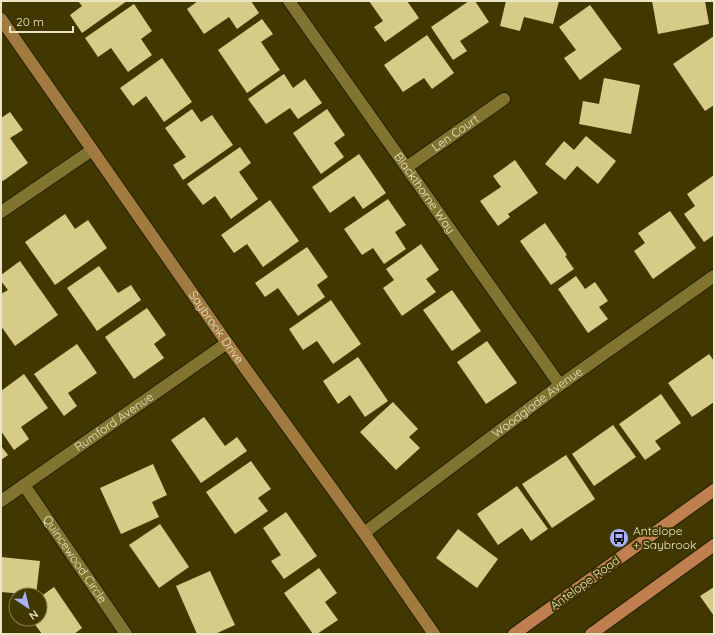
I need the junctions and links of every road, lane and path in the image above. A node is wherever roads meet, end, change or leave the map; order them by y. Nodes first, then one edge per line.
1 (290, 1) edge
2 (1, 19) edge
3 (504, 98) dead end
4 (92, 150) junction
5 (407, 167) junction
6 (1, 212) edge
7 (714, 276) edge
8 (227, 343) junction
9 (560, 384) junction
10 (24, 485) junction
11 (714, 490) edge
12 (1, 501) edge
13 (364, 533) junction
14 (714, 545) edge
15 (126, 634) edge
16 (434, 634) edge
17 (514, 634) edge
18 (591, 634) edge

1 - 5 street, Blackthorne Way
2 - 4 street, Saybrook Drive
3 - 5 street, Len Court
4 - 6 street
4 - 8 street, Saybrook Drive
5 - 9 street, Blackthorne Way
7 - 9 street, Woodglade Avenue
8 - 10 street, Rumford Avenue
8 - 13 street, Saybrook Drive
9 - 13 street, Woodglade Avenue
10 - 12 street, Rumford Avenue
10 - 15 street, Quincewood Circle
11 - 17 main road, Antelope Road
13 - 16 street, Saybrook Drive
14 - 18 main road

